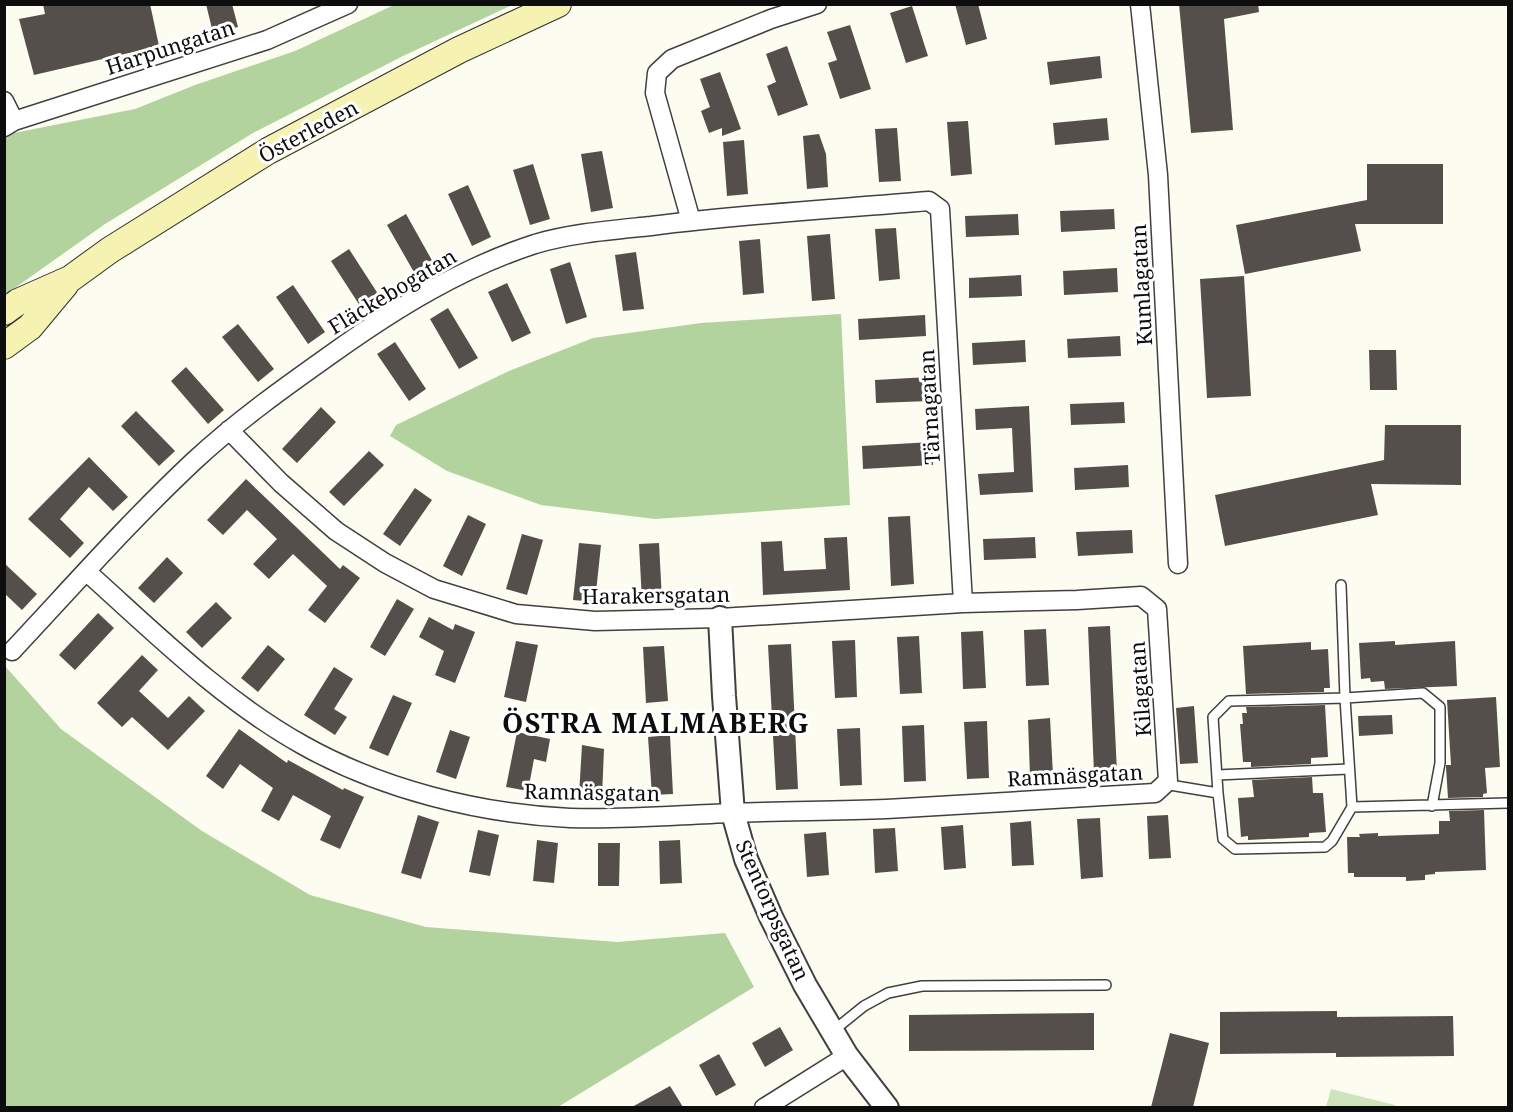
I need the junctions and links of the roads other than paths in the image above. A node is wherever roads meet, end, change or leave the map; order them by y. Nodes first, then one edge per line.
1 (348, 4) edge
2 (558, 4) edge
3 (817, 4) edge
4 (1140, 4) edge
5 (4, 101) edge
6 (9, 124) edge
7 (940, 208) joint
8 (690, 221) junction
9 (70, 279) junction
10 (4, 312) edge
11 (4, 346) edge
12 (229, 430) junction
13 (1178, 564) dead end
14 (87, 572) junction
15 (1341, 585) dead end
16 (1143, 597) joint
17 (963, 603) junction
18 (720, 618) junction
19 (12, 651) dead end
20 (1345, 698) junction
21 (1350, 769) junction
22 (1217, 775) junction
23 (1164, 784) junction
24 (1218, 793) junction
25 (1509, 803) edge
26 (1432, 806) junction
27 (1352, 807) junction
28 (733, 813) junction
29 (1106, 985) dead end
30 (833, 1032) junction
31 (847, 1056) junction
32 (764, 1107) edge
33 (887, 1107) edge

1 - 6 street, Harpungatan
2 - 9 main road, Österleden
3 - 8 street
4 - 13 street, Kumlagatan
5 - 6 street
7 - 8 street, Fläckebogatan
7 - 17 street, Tärnagatan
8 - 12 street, Fläckebogatan
9 - 10 main road, Österleden
9 - 11 main road, Österleden
12 - 14 street, Fläckebogatan
12 - 18 street, Harakersgatan
14 - 19 street, Fläckebogatan
14 - 28 street, Ramnäsgatan
15 - 20 lane
16 - 17 street, Harakersgatan
16 - 23 street, Kilagatan
17 - 18 street, Harakersgatan
18 - 28 street, Stentorpsgatan
20 - 21 lane
20 - 22 lane
20 - 26 lane
21 - 22 lane
21 - 27 lane
22 - 24 lane
23 - 24 lane
23 - 28 street, Ramnäsgatan
24 - 27 lane
25 - 26 lane
26 - 27 lane
28 - 30 street, Stentorpsgatan
29 - 30 lane
30 - 31 street, Stentorpsgatan
31 - 32 street
31 - 33 street, Stentorpsgatan

